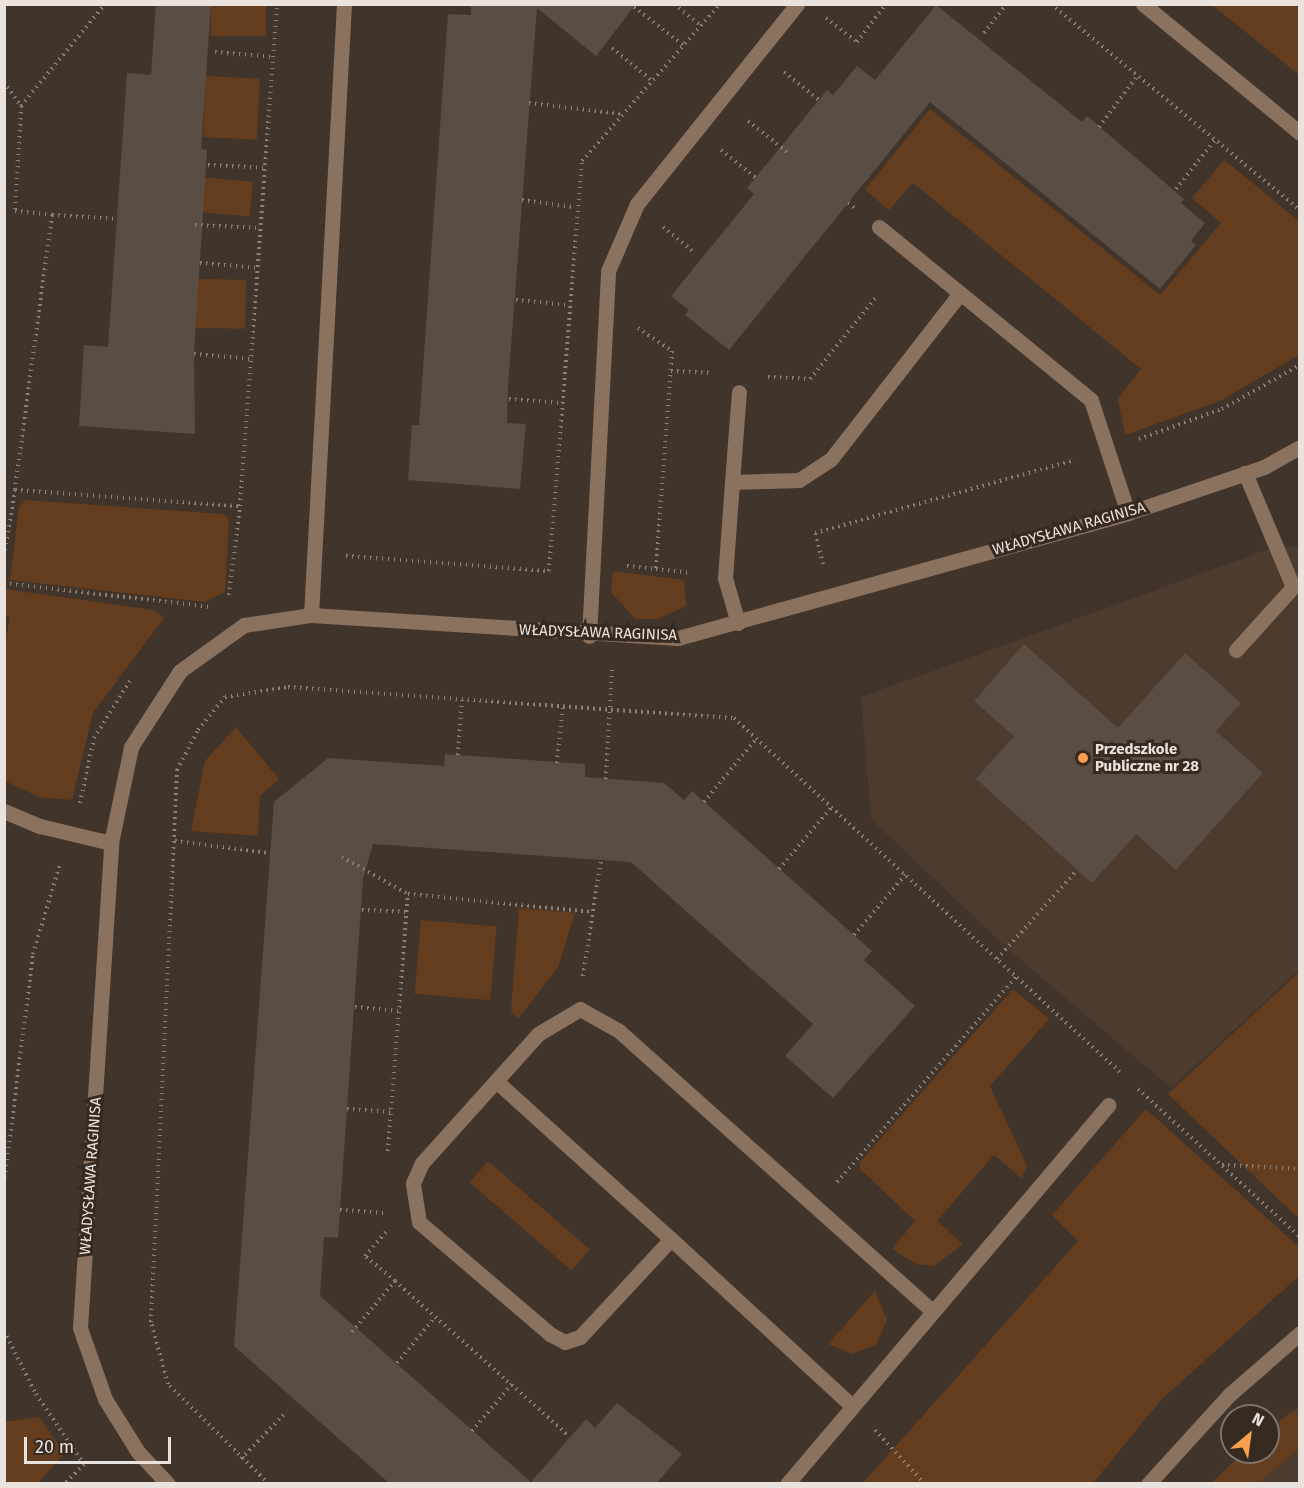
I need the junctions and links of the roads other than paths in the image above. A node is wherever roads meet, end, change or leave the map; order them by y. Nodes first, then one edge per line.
1 (344, 4) edge
2 (797, 4) edge
3 (1143, 4) edge
4 (1299, 133) edge
5 (879, 227) dead end
6 (960, 293) junction
7 (739, 392) dead end
8 (1299, 447) edge
9 (1245, 473) junction
10 (732, 482) junction
11 (1128, 513) junction
12 (311, 615) junction
13 (738, 623) junction
14 (589, 636) junction
15 (1236, 650) dead end
16 (4, 811) edge
17 (111, 843) junction
18 (496, 1081) junction
19 (1108, 1105) dead end
20 (671, 1239) junction
21 (931, 1310) junction
22 (1299, 1333) edge
23 (852, 1406) junction
24 (168, 1484) edge
25 (787, 1484) edge
26 (1148, 1484) edge

1 - 12 street
2 - 14 street
3 - 4 street
5 - 6 street
6 - 10 street
6 - 11 street
7 - 10 street
8 - 9 street, WŁADYSŁAWA RAGINISA
9 - 11 street, WŁADYSŁAWA RAGINISA
9 - 15 street
10 - 13 street
11 - 13 street, WŁADYSŁAWA RAGINISA
12 - 14 street, WŁADYSŁAWA RAGINISA
12 - 17 street, WŁADYSŁAWA RAGINISA
13 - 14 street, WŁADYSŁAWA RAGINISA
16 - 17 street
17 - 24 street, WŁADYSŁAWA RAGINISA
18 - 20 street
18 - 20 street
18 - 21 street
19 - 21 street
20 - 23 street
21 - 23 street
22 - 26 street
23 - 25 street

